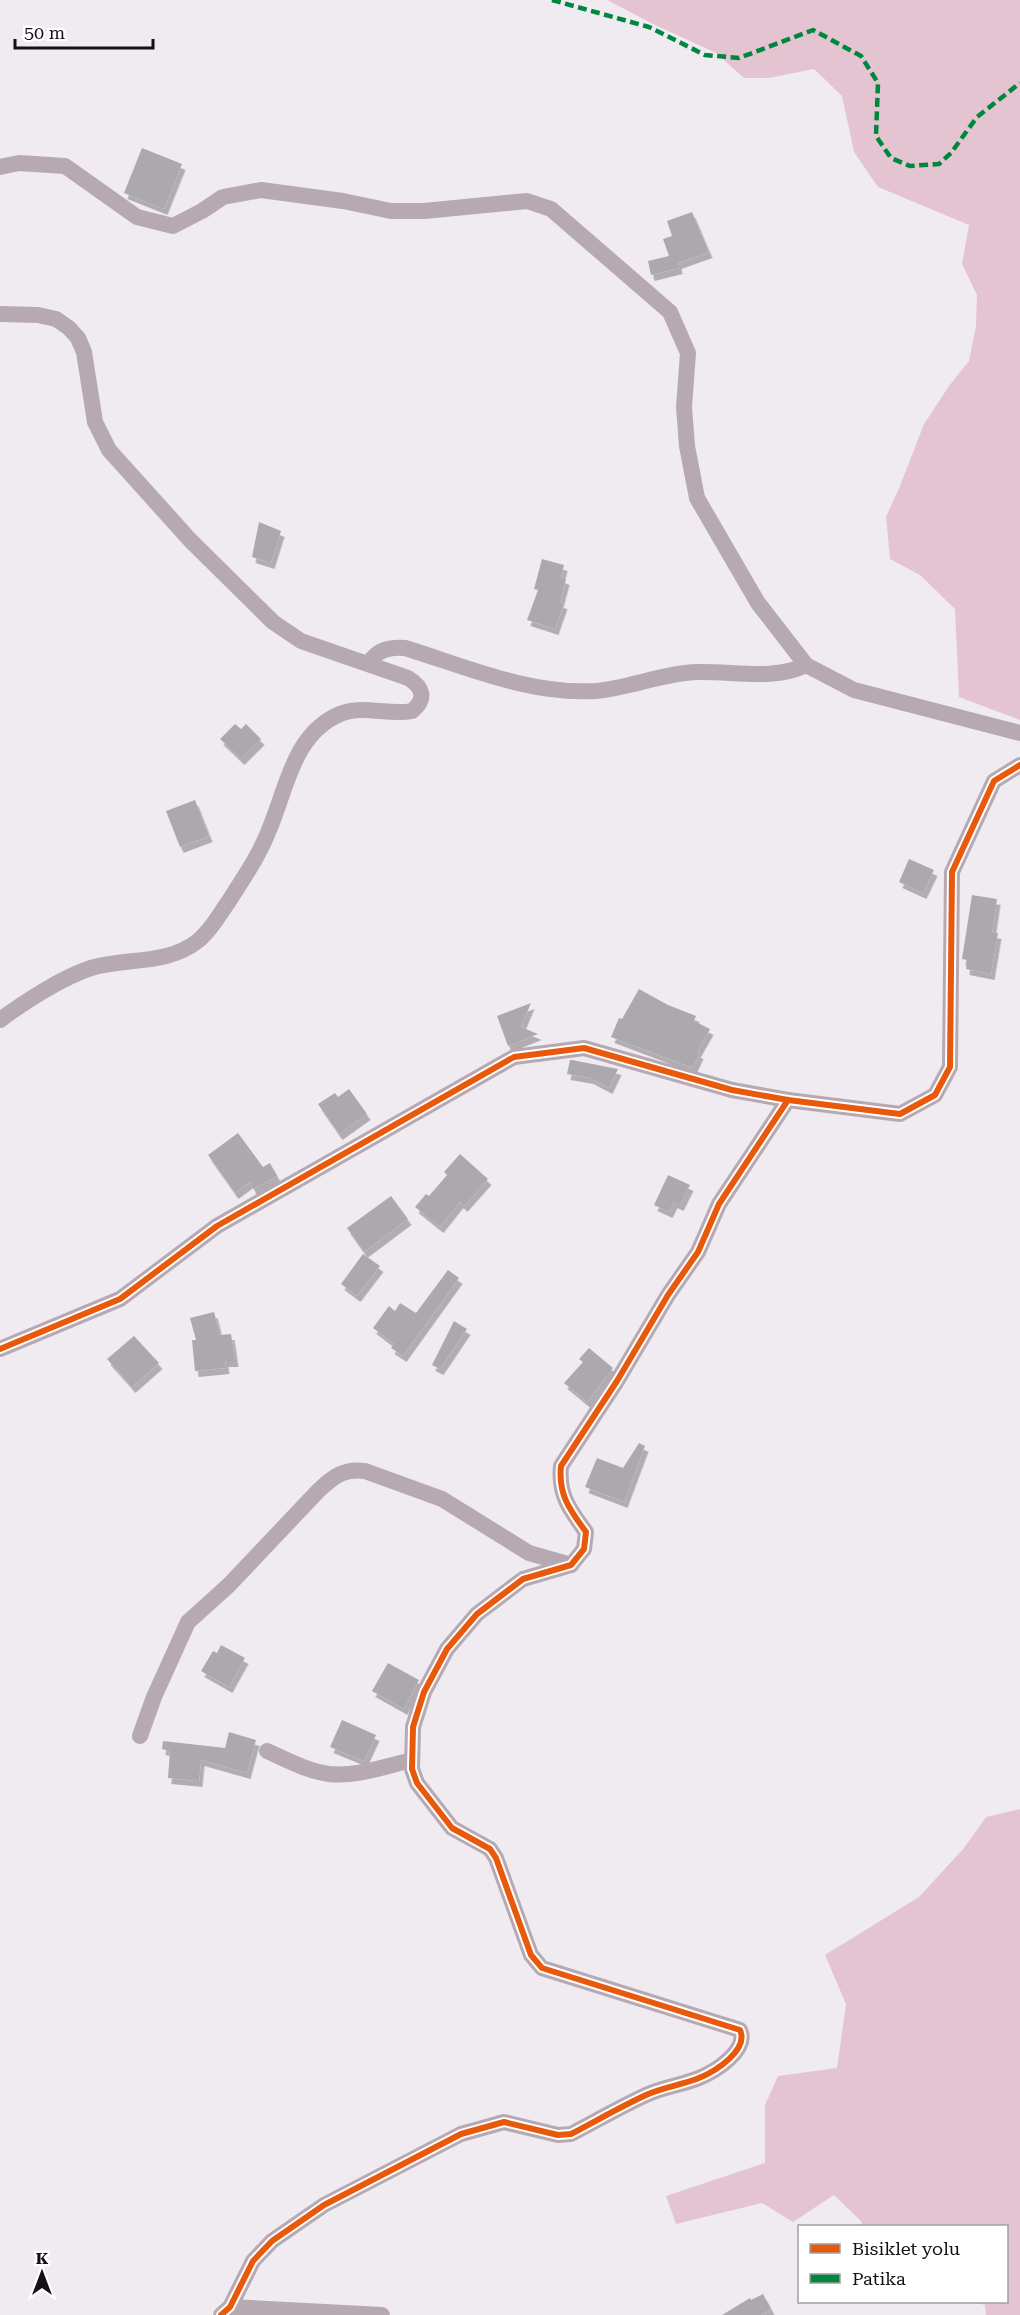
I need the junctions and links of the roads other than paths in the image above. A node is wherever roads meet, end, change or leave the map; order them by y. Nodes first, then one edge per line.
1 (0, 167) edge
2 (0, 314) edge
3 (369, 663) junction
4 (806, 665) junction
5 (1020, 733) edge
6 (1020, 765) edge
7 (0, 1020) edge
8 (788, 1100) junction
9 (0, 1350) edge
10 (571, 1565) junction
11 (140, 1736) dead end
12 (267, 1751) dead end
13 (412, 1760) junction
14 (225, 2311) edge
15 (382, 2315) edge

1 - 4 street
2 - 3 street
3 - 4 street
3 - 7 street
4 - 5 street
6 - 8 street
8 - 9 street
8 - 10 street
10 - 11 street
10 - 13 street
12 - 13 street
13 - 14 street
14 - 15 street

